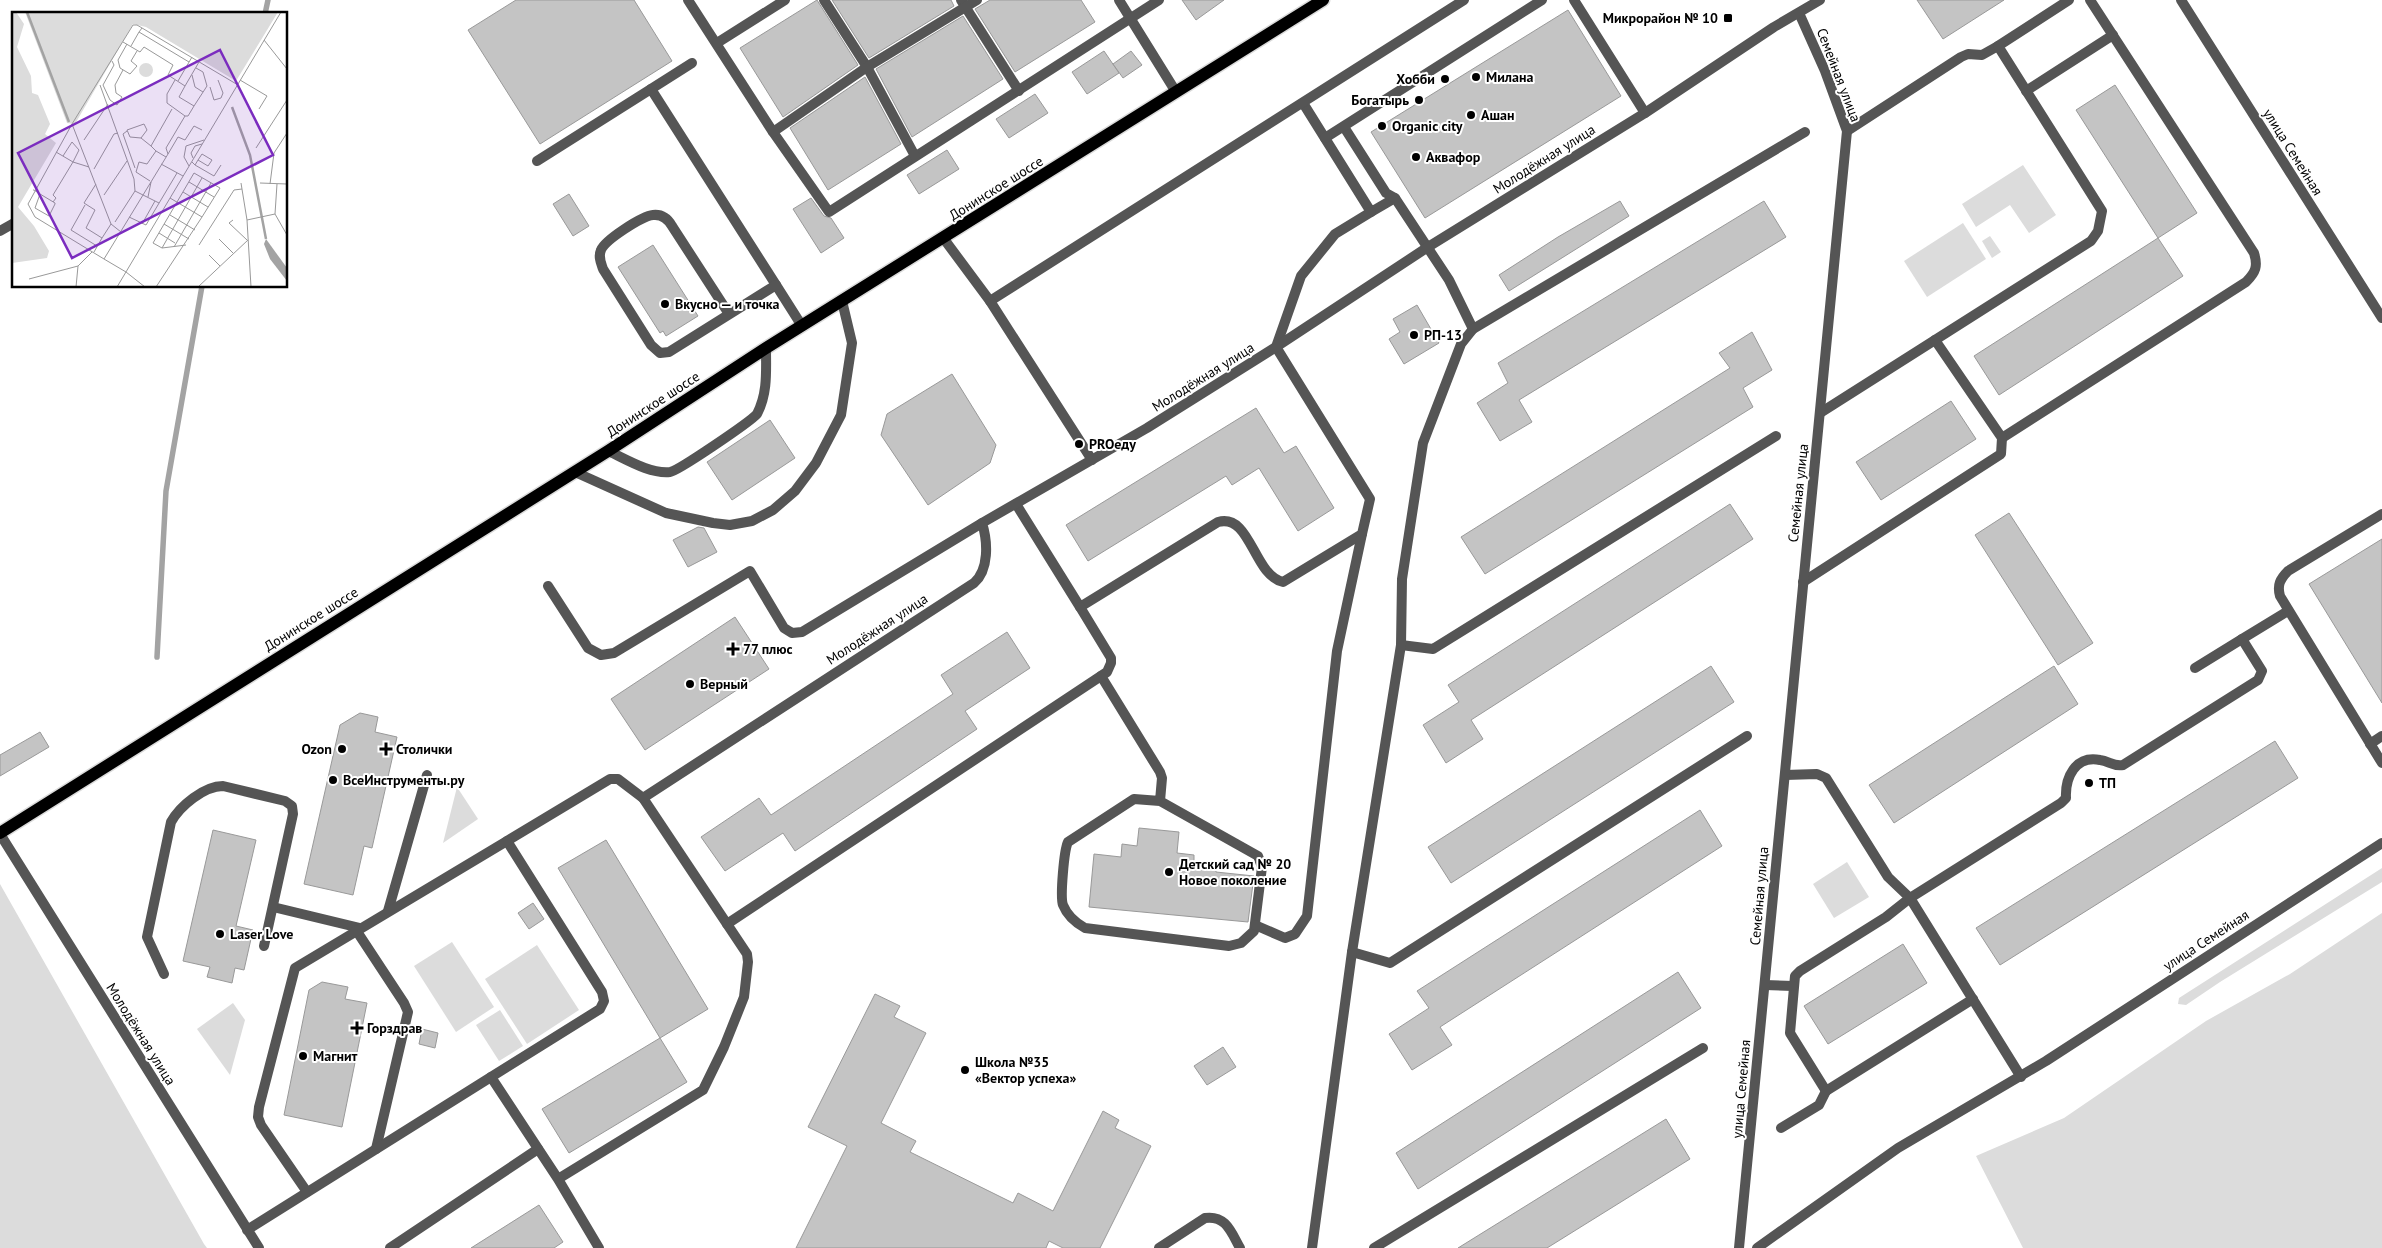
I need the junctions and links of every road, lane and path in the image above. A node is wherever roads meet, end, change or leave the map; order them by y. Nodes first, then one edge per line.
1 (688, 0) edge
2 (785, 0) edge
3 (824, 0) edge
4 (977, 0) edge
5 (1119, 0) edge
6 (1159, 0) edge
7 (1323, 0) edge
8 (1464, 0) edge
9 (1542, 0) edge
10 (1574, 0) edge
11 (1820, 0) edge
12 (2070, 0) edge
13 (2090, 0) edge
14 (2182, 0) edge
15 (964, 3) edge
16 (1799, 13) junction
17 (1130, 18) junction
18 (2113, 35) junction
19 (717, 43) junction
20 (1998, 46) junction
21 (692, 63) dead end
22 (867, 67) junction
23 (651, 88) junction
24 (1019, 91) junction
25 (2026, 91) junction
26 (1176, 92) junction
27 (1303, 103) junction
28 (1645, 113) junction
29 (1344, 127) junction
30 (1847, 131) junction
31 (773, 132) junction
32 (1805, 132) dead end
33 (1325, 138) junction
34 (915, 156) junction
35 (537, 160) dead end
36 (1394, 198) junction
37 (1371, 212) junction
38 (12, 224) edge
39 (0, 231) edge
40 (944, 239) junction
41 (1428, 247) junction
42 (776, 285) junction
43 (842, 301) junction
44 (990, 301) junction
45 (729, 314) junction
46 (2382, 318) edge
47 (802, 326) junction
48 (1473, 329) junction
49 (1935, 340) junction
50 (1276, 347) junction
51 (766, 348) junction
52 (1820, 413) junction
53 (1776, 436) dead end
54 (2002, 438) junction
55 (608, 451) junction
56 (1092, 460) junction
57 (575, 472) junction
58 (1016, 504) junction
59 (2382, 514) edge
60 (982, 523) junction
61 (1362, 534) junction
62 (1803, 582) junction
63 (548, 586) dead end
64 (1080, 607) junction
65 (2288, 611) junction
66 (2242, 639) junction
67 (1401, 645) junction
68 (2195, 668) dead end
69 (1100, 676) junction
70 (1747, 736) dead end
71 (2382, 736) edge
72 (2370, 744) junction
73 (2381, 758) edge
74 (427, 775) dead end
75 (1785, 775) junction
76 (643, 798) junction
77 (1160, 801) junction
78 (0, 833) edge
79 (507, 841) junction
80 (2382, 842) edge
81 (1910, 898) junction
82 (273, 906) junction
83 (388, 911) junction
84 (727, 924) junction
85 (1255, 924) junction
86 (358, 929) junction
87 (264, 946) dead end
88 (1352, 952) junction
89 (164, 974) dead end
90 (1765, 985) junction
91 (1793, 986) junction
92 (1973, 999) junction
93 (1703, 1048) dead end
94 (2021, 1076) junction
95 (491, 1077) junction
96 (1826, 1090) junction
97 (1781, 1128) dead end
98 (376, 1149) junction
99 (538, 1149) junction
100 (558, 1179) junction
101 (307, 1192) junction
102 (247, 1230) junction
103 (259, 1248) edge
104 (390, 1248) edge
105 (599, 1248) edge
106 (1159, 1248) edge
107 (1240, 1248) edge
108 (1312, 1248) edge
109 (1374, 1248) edge
110 (1739, 1248) edge
111 (1757, 1248) edge

1 - 19 street
2 - 19 street
3 - 22 street
4 - 15 street
5 - 17 street
6 - 17 street
7 - 26 main road, Донинское шоссе
8 - 27 street
9 - 29 street
10 - 28 street
11 - 16 street, Молодёжная улица
12 - 20 street
13 - 18 street
14 - 46 street, улица Семейная
15 - 22 street
15 - 24 street
16 - 28 street, Молодёжная улица
16 - 30 street, Семейная улица
17 - 24 street
17 - 26 street
18 - 25 street
18 - 54 street
19 - 31 street
20 - 25 street
20 - 30 street
21 - 23 street
22 - 31 street
22 - 34 street
23 - 35 street
23 - 42 street
24 - 34 street
25 - 49 street
26 - 40 main road, Донинское шоссе
27 - 33 street
27 - 44 street
28 - 41 street, Молодёжная улица
29 - 33 street
29 - 36 street
30 - 52 street, Семейная улица
31 - 34 street
32 - 48 street
33 - 37 street
36 - 37 street
36 - 41 street
37 - 50 street
38 - 39 street
40 - 43 main road, Донинское шоссе
40 - 44 street
41 - 48 street
41 - 50 street, Молодёжная улица
42 - 45 street
42 - 47 street
43 - 47 main road, Донинское шоссе
43 - 57 street
44 - 56 street
45 - 45 street
47 - 51 main road, Донинское шоссе
48 - 67 street
49 - 52 street
49 - 54 street
50 - 56 street, Молодёжная улица
50 - 61 street
51 - 55 main road, Донинское шоссе
51 - 55 street
52 - 62 street, Семейная улица
53 - 67 street
54 - 62 street
55 - 57 main road, Донинское шоссе
56 - 58 street, Молодёжная улица
57 - 78 main road, Донинское шоссе
58 - 60 street, Молодёжная улица
58 - 64 street
59 - 65 street
60 - 63 street
60 - 76 street, Молодёжная улица
61 - 64 street
61 - 85 street
62 - 75 street, Семейная улица
64 - 69 street
65 - 66 street
65 - 72 street
66 - 68 street
66 - 81 street
67 - 88 street
69 - 77 street
69 - 84 street
70 - 88 street
71 - 72 street
72 - 73 street
74 - 83 street
75 - 81 street
75 - 90 street, Семейная улица
76 - 79 street
76 - 84 street
77 - 85 street
77 - 85 street
78 - 102 street, Молодёжная улица
79 - 83 street
79 - 95 street
80 - 94 street, улица Семейная
81 - 91 street
81 - 92 street
82 - 86 street
82 - 87 street
82 - 89 street
83 - 86 street
84 - 100 street
86 - 98 street
86 - 101 street
88 - 108 street
90 - 91 street
90 - 110 street, улица Семейная
91 - 96 street
92 - 94 street
92 - 96 street
93 - 109 street
94 - 111 street
95 - 98 street
95 - 99 street
96 - 97 street
98 - 101 street
99 - 100 street
99 - 104 street
100 - 105 street
101 - 102 street
102 - 103 street, Молодёжная улица
106 - 107 street

